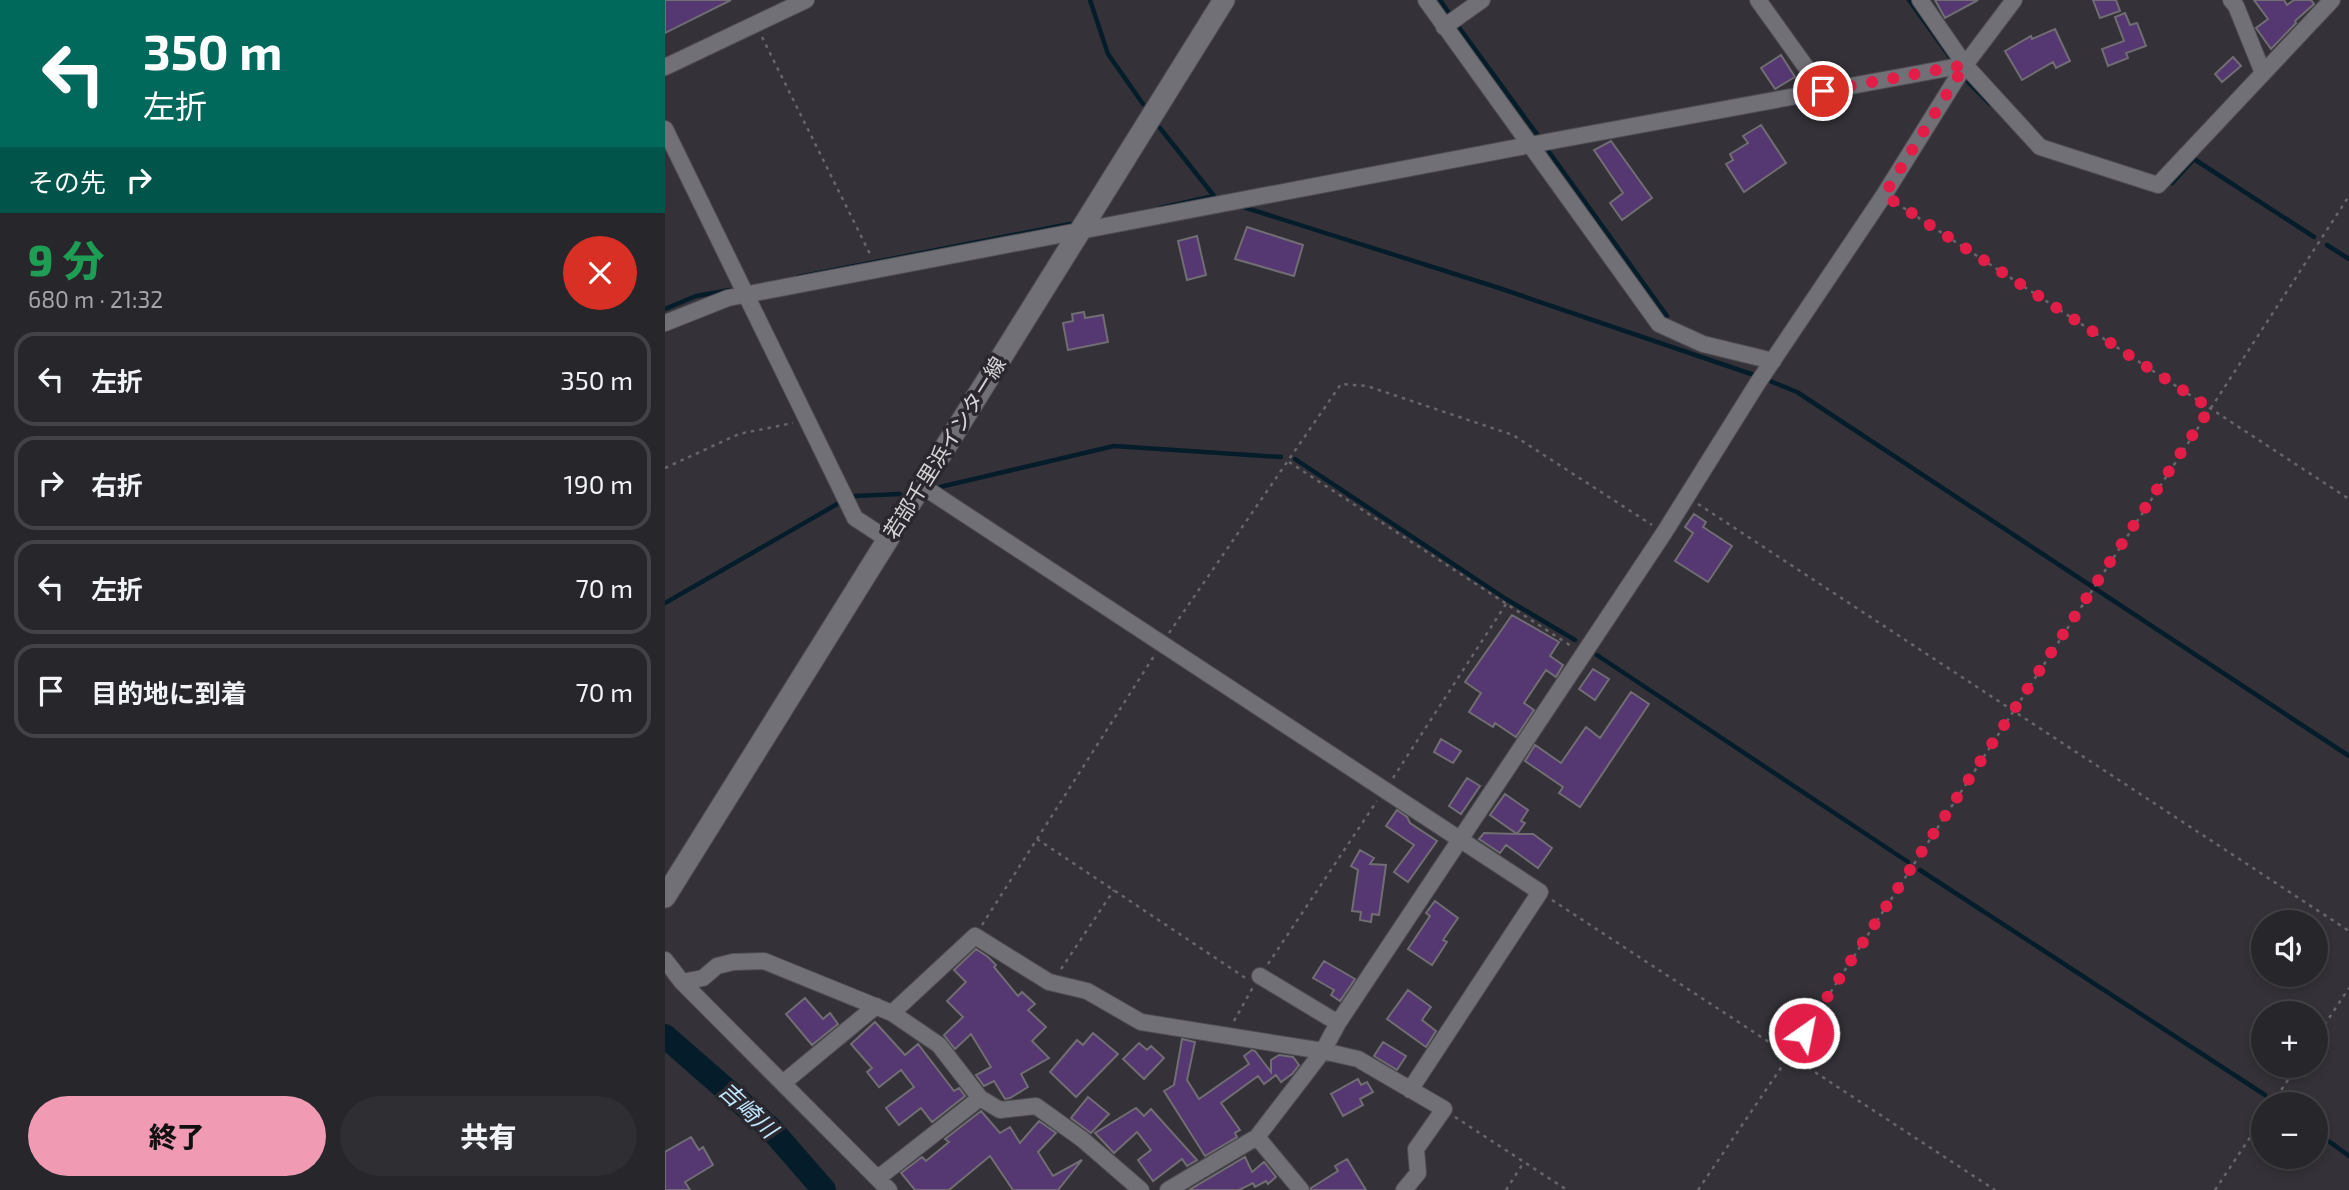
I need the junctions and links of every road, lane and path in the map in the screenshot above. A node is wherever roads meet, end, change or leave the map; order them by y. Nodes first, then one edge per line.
1 (806, 0) edge
2 (1224, 0) edge
3 (1426, 0) edge
4 (1482, 0) edge
5 (1758, 0) edge
6 (1920, 0) edge
7 (2014, 0) edge
8 (2231, 0) edge
9 (2332, 0) edge
10 (756, 24) junction
11 (1444, 27) junction
12 (1965, 65) junction
13 (665, 67) edge
14 (2263, 73) junction
15 (1823, 91) junction
16 (665, 128) edge
17 (1529, 145) junction
18 (1884, 195) junction
19 (2349, 196) edge
20 (1079, 232) junction
21 (871, 256) dead end
22 (747, 295) junction
23 (665, 323) edge
24 (1770, 365) junction
25 (2210, 408) junction
26 (807, 420) junction
27 (1288, 462) junction
28 (665, 468) edge
29 (922, 486) junction
30 (1686, 497) junction
31 (2349, 499) edge
32 (1664, 533) junction
33 (887, 540) junction
34 (1506, 604) junction
35 (1162, 643) junction
36 (1583, 653) junction
37 (2013, 711) junction
38 (1385, 790) junction
39 (1037, 839) junction
40 (1460, 839) junction
41 (1114, 890) junction
42 (1540, 892) junction
43 (665, 897) edge
44 (2349, 932) edge
45 (975, 936) junction
46 (665, 960) edge
47 (1260, 976) joint
48 (682, 982) junction
49 (1052, 982) junction
50 (2349, 988) edge
51 (876, 1006) junction
52 (892, 1013) junction
53 (2328, 1020) edge
54 (1338, 1023) junction
55 (1225, 1036) junction
56 (1323, 1051) junction
57 (1789, 1056) junction
58 (783, 1083) junction
59 (1410, 1090) junction
60 (980, 1098) junction
61 (1444, 1109) junction
62 (2251, 1136) edge
63 (1257, 1137) junction
64 (1524, 1161) junction
65 (883, 1184) edge
66 (1141, 1190) edge
67 (1168, 1190) edge
68 (1301, 1190) edge
69 (1404, 1190) edge
70 (1506, 1190) edge
71 (1567, 1190) edge
72 (1698, 1190) edge
73 (1995, 1190) edge
74 (2215, 1190) edge

1 - 10 street
2 - 20 main road, 若部千里浜インター線
3 - 11 street
4 - 11 street
5 - 15 street
6 - 12 street
7 - 12 street
8 - 14 street
9 - 14 street
10 - 13 street
10 - 21 path
11 - 17 street
12 - 14 street
12 - 15 street
12 - 18 street
15 - 17 street
16 - 22 street
17 - 20 street
17 - 24 street
18 - 24 street
18 - 25 path
19 - 25 path
20 - 22 street
20 - 29 main road, 若部千里浜インター線
22 - 23 street
22 - 26 street
24 - 30 street
25 - 31 path
25 - 37 path
26 - 28 path
26 - 33 street
27 - 32 path
27 - 34 path
27 - 35 path
29 - 33 main road, 若部千里浜インター線
29 - 35 street
30 - 32 street
30 - 37 path
32 - 36 street
33 - 43 main road, 若部千里浜インター線
34 - 36 path
34 - 38 path
35 - 38 street
35 - 39 path
36 - 40 street
37 - 44 path
37 - 57 path
38 - 40 street
38 - 47 path
39 - 41 path
39 - 45 path
40 - 42 street
40 - 54 street
41 - 49 path
41 - 55 path
42 - 57 path
42 - 59 street
45 - 49 street
45 - 52 street
46 - 48 street
47 - 54 street
48 - 51 street
48 - 58 street
49 - 55 street
50 - 53 path
51 - 52 street
51 - 58 street
52 - 60 street
54 - 56 street
55 - 56 street
56 - 59 street
56 - 63 street
57 - 72 path
57 - 73 path
58 - 65 street
59 - 61 street
60 - 65 street
60 - 66 street
61 - 64 path
61 - 69 street
62 - 74 path
63 - 67 street
63 - 68 street
64 - 70 path
64 - 71 path

